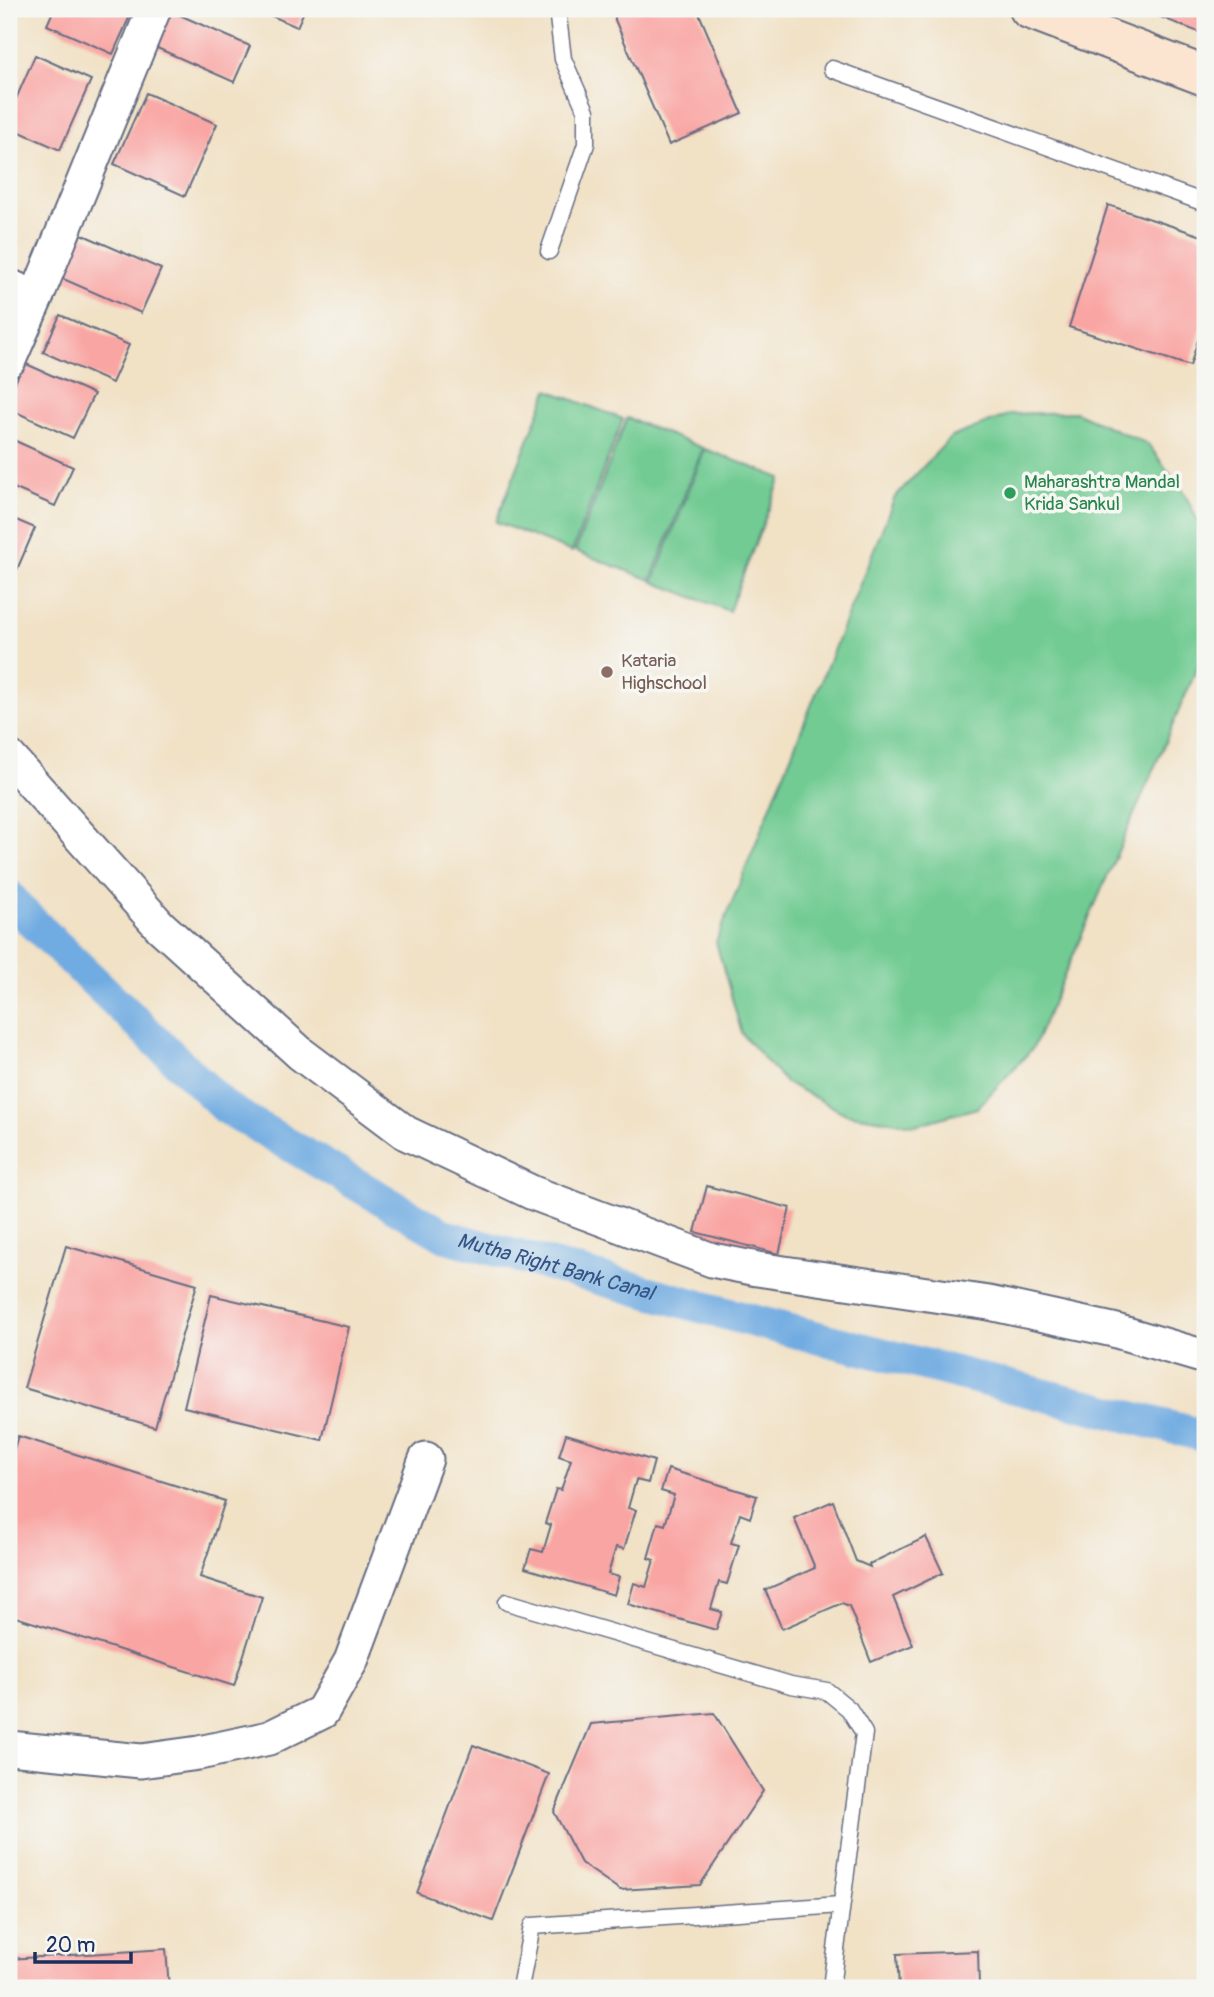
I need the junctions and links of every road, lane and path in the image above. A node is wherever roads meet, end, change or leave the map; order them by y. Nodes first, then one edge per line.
1 (154, 9) edge
2 (557, 9) edge
3 (1029, 9) edge
4 (832, 69) dead end
5 (1205, 76) edge
6 (1205, 203) edge
7 (549, 251) dead end
8 (23, 292) edge
9 (9, 360) edge
10 (9, 757) edge
11 (1205, 1357) edge
12 (426, 1459) dead end
13 (507, 1602) dead end
14 (9, 1748) edge
15 (841, 1905) junction
16 (520, 1988) edge
17 (831, 1988) edge

1 - 8 street
2 - 7 lane
3 - 5 main road
4 - 6 lane
8 - 9 street
10 - 11 street
12 - 14 street
13 - 15 lane
15 - 16 lane
15 - 17 lane

